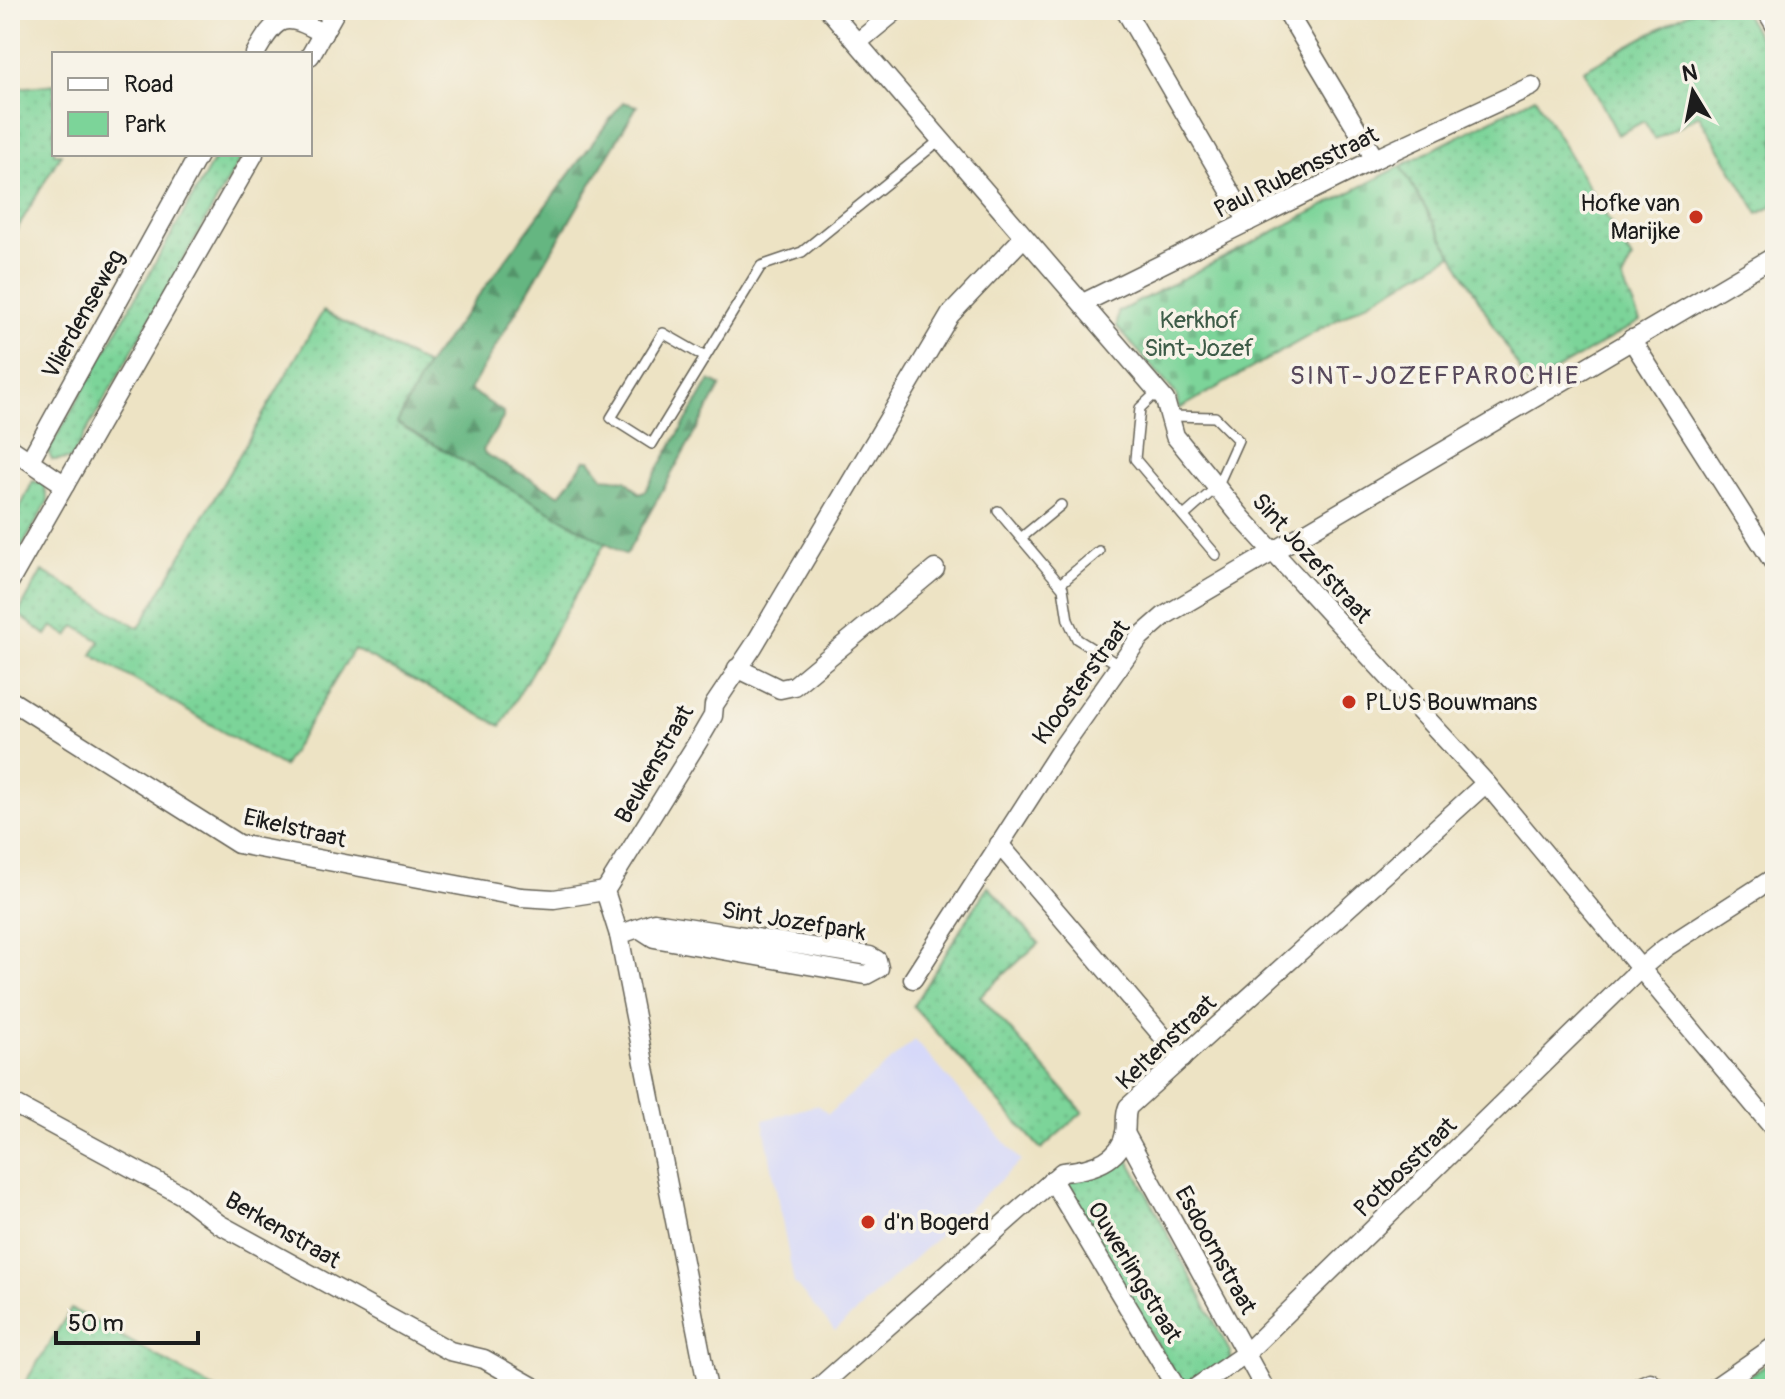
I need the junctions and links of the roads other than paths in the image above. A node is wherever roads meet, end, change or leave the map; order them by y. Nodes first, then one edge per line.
1 (336, 10) edge
2 (829, 10) edge
3 (897, 10) edge
4 (1125, 10) edge
5 (1286, 10) edge
6 (1766, 10) edge
7 (1775, 25) edge
8 (323, 34) junction
9 (858, 42) junction
10 (256, 52) edge
11 (312, 53) edge
12 (1532, 86) dead end
13 (940, 140) junction
14 (198, 156) edge
15 (253, 156) edge
16 (1375, 159) junction
17 (1248, 222) junction
18 (1023, 238) junction
19 (1775, 256) edge
20 (1083, 303) junction
21 (1631, 339) junction
22 (705, 357) junction
23 (1158, 391) junction
24 (1170, 416) junction
25 (10, 448) edge
26 (30, 460) junction
27 (65, 485) junction
28 (1217, 487) junction
29 (1061, 505) dead end
30 (998, 511) dead end
31 (1184, 516) junction
32 (1775, 525) edge
33 (1758, 536) junction
34 (1021, 538) junction
35 (1099, 551) dead end
36 (1271, 552) junction
37 (1216, 555) dead end
38 (1775, 565) edge
39 (935, 569) dead end
40 (10, 581) edge
41 (1060, 584) junction
42 (1119, 665) junction
43 (737, 668) junction
44 (10, 700) edge
45 (1486, 783) junction
46 (999, 844) junction
47 (1775, 877) edge
48 (605, 891) junction
49 (640, 929) junction
50 (619, 935) junction
51 (1640, 969) junction
52 (913, 979) dead end
53 (1182, 1059) junction
54 (10, 1102) edge
55 (1775, 1130) edge
56 (1125, 1133) junction
57 (1052, 1180) junction
58 (1775, 1346) edge
59 (1245, 1354) junction
60 (537, 1389) edge
61 (708, 1389) edge
62 (817, 1389) edge
63 (1177, 1389) edge
64 (1194, 1389) edge
65 (1265, 1389) edge
66 (1634, 1389) edge
67 (1659, 1389) edge
68 (1713, 1389) edge

1 - 8 street
2 - 9 street, Sint Jozefstraat
3 - 9 street
4 - 17 street
5 - 16 street
6 - 7 street
8 - 10 street
8 - 11 street
9 - 13 street, Sint Jozefstraat
12 - 16 street, Paul Rubensstraat
13 - 18 street, Sint Jozefstraat
13 - 22 lane
14 - 26 street, Vlierdenseweg
15 - 27 street
16 - 17 street, Paul Rubensstraat
17 - 20 street, Paul Rubensstraat
18 - 20 street, Sint Jozefstraat
18 - 43 street, Beukenstraat
19 - 21 street, Kloosterstraat
20 - 23 street, Sint Jozefstraat
21 - 33 street
21 - 36 street, Kloosterstraat
22 - 22 lane
23 - 24 street, Sint Jozefstraat
23 - 31 lane
24 - 28 street, Sint Jozefstraat
24 - 28 lane
25 - 26 street
26 - 27 street
27 - 40 street
28 - 31 lane
28 - 36 street, Sint Jozefstraat
29 - 34 lane
30 - 34 lane
31 - 37 lane
32 - 33 street
33 - 38 street
34 - 41 lane
35 - 41 lane
36 - 42 street, Kloosterstraat
36 - 45 street, Sint Jozefstraat
39 - 43 street
41 - 42 lane
42 - 46 street, Kloosterstraat
43 - 48 street, Beukenstraat
44 - 48 street, Eikelstraat
45 - 51 street, Sint Jozefstraat
45 - 53 street, Keltenstraat
46 - 52 street
46 - 53 street
47 - 51 street, Potbosstraat
48 - 50 street
49 - 49 street, Sint Jozefpark
49 - 50 street, Sint Jozefpark
50 - 61 street
51 - 55 street, Sint Jozefstraat
51 - 59 street, Potbosstraat
53 - 56 street, Keltenstraat
54 - 60 street, Berkenstraat
56 - 57 street, Keltenstraat
56 - 59 street, Esdoornstraat
57 - 62 street, Keltenstraat
57 - 63 street, Ouwerlingstraat
58 - 68 street
59 - 64 street, Potbosstraat
59 - 65 street, Esdoornstraat
66 - 67 street

